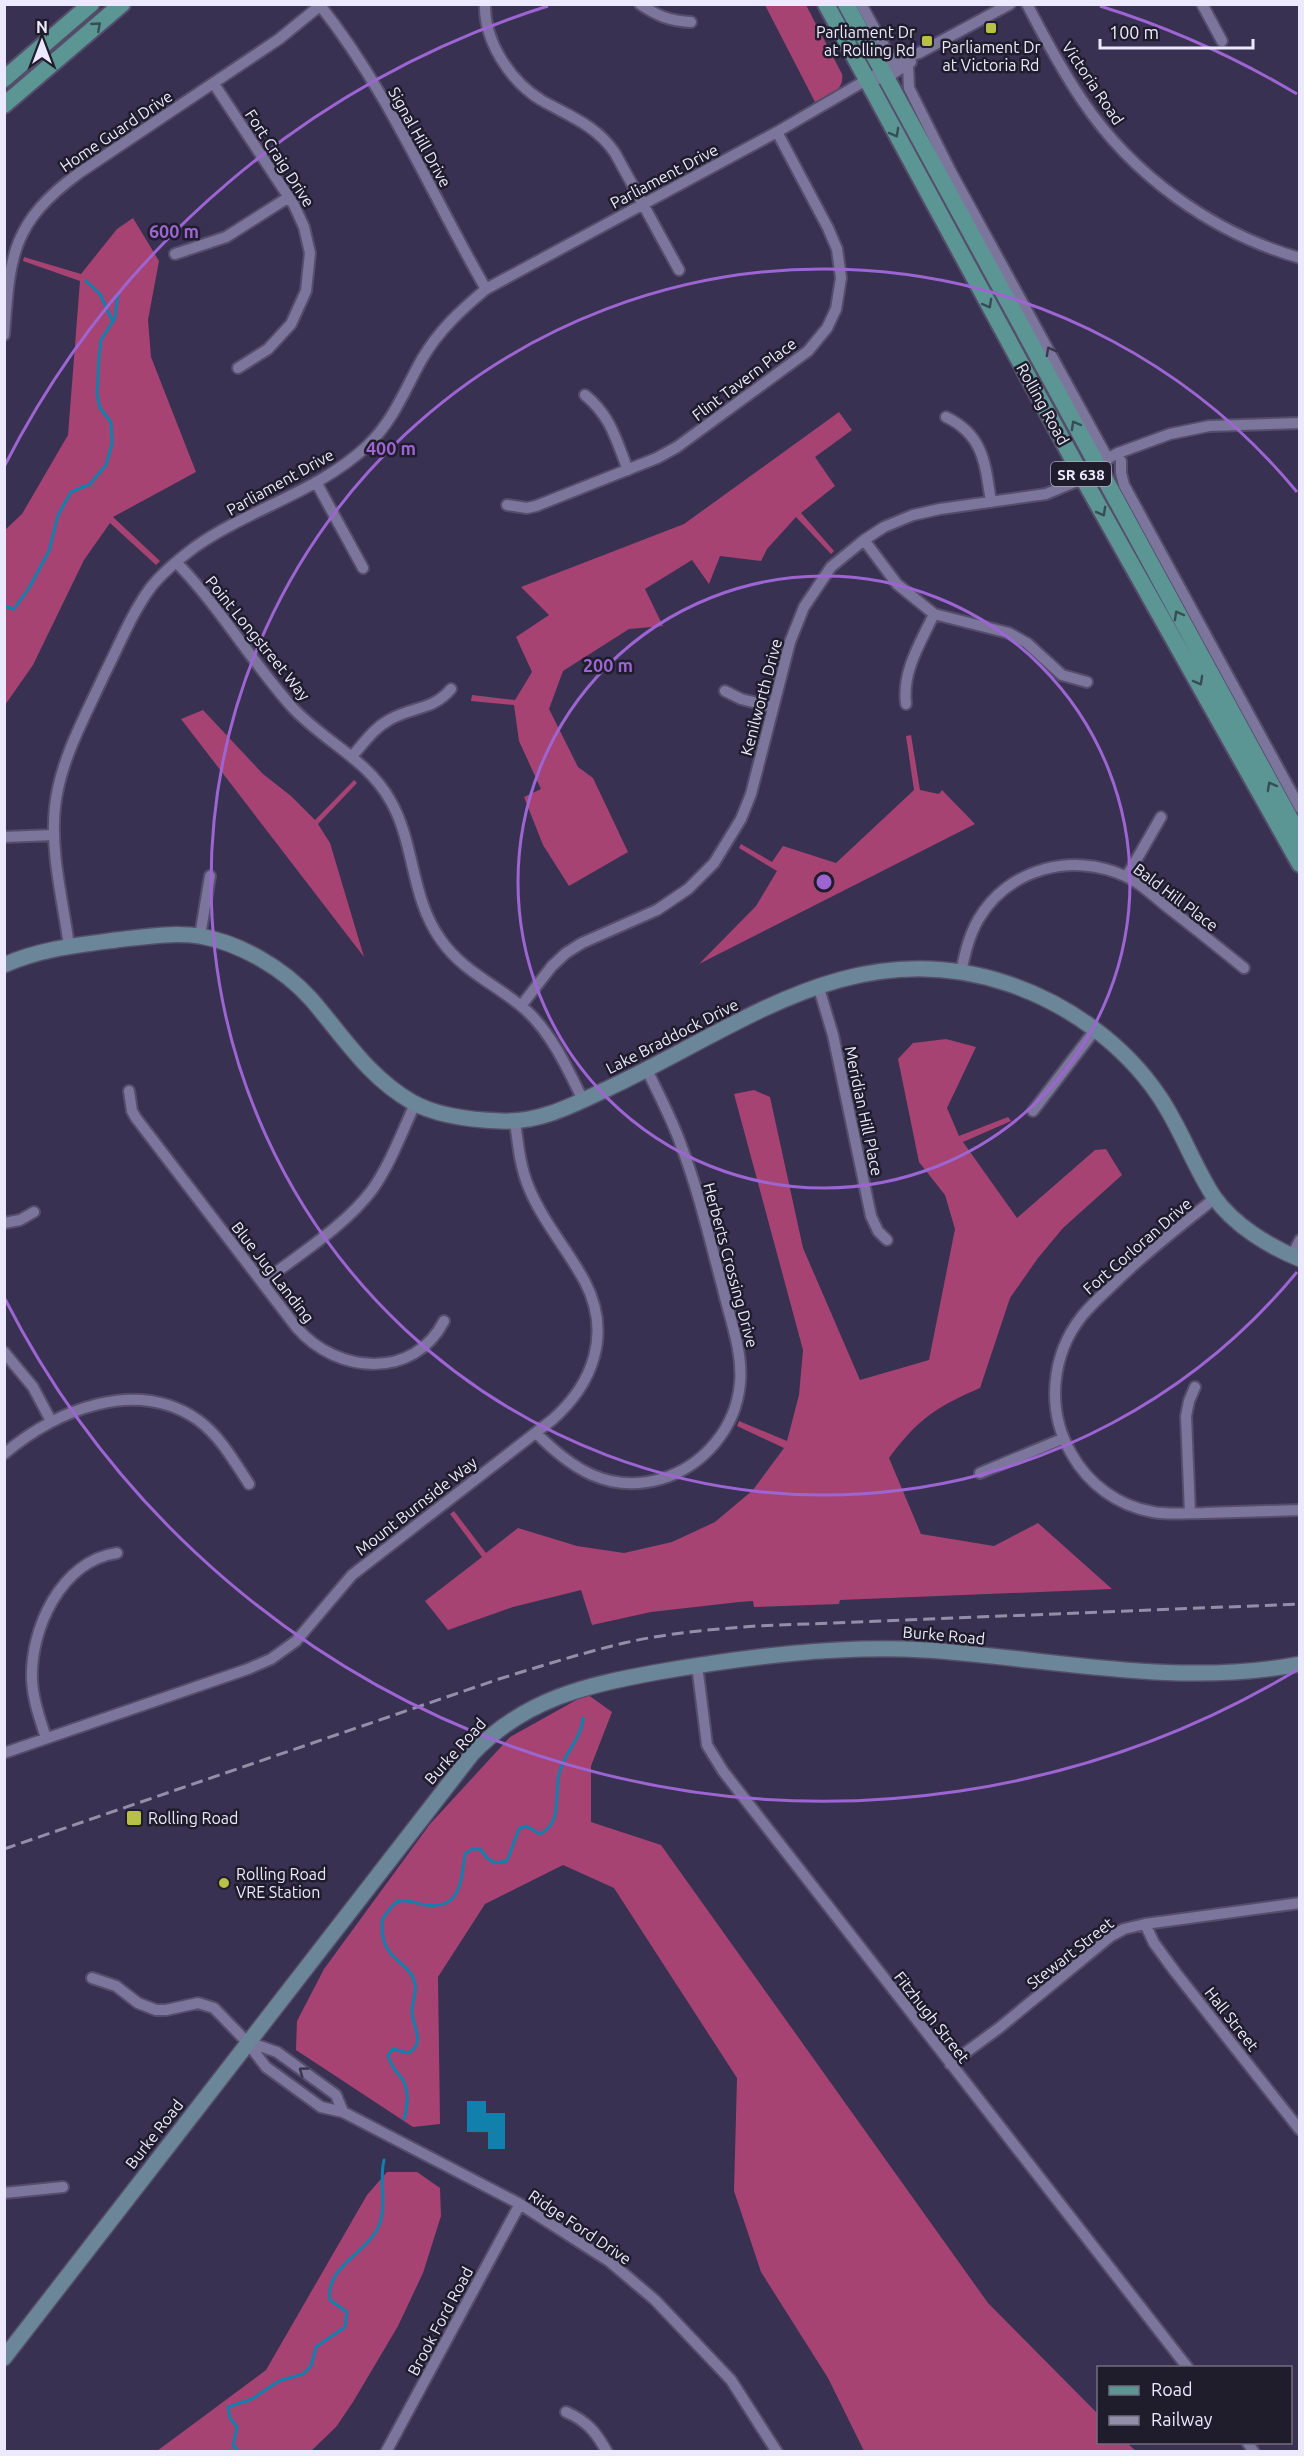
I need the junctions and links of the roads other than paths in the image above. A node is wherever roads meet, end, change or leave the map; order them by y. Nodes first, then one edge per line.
1 (91, 4) edge
2 (122, 4) edge
3 (485, 4) edge
4 (640, 4) edge
5 (826, 4) edge
6 (846, 4) edge
7 (861, 4) edge
8 (1010, 4) edge
9 (1027, 4) edge
10 (1202, 4) edge
11 (320, 5) edge
12 (691, 21) dead end
13 (1222, 41) dead end
14 (919, 53) junction
15 (908, 66) junction
16 (887, 71) junction
17 (4, 79) edge
18 (867, 81) junction
19 (214, 84) junction
20 (4, 105) edge
21 (777, 132) junction
22 (951, 172) junction
23 (289, 197) junction
24 (643, 204) junction
25 (961, 215) junction
26 (175, 254) dead end
27 (1299, 258) edge
28 (679, 270) dead end
29 (6, 286) edge
30 (486, 289) junction
31 (4, 335) edge
32 (238, 368) dead end
33 (585, 395) dead end
34 (946, 417) dead end
35 (1299, 423) edge
36 (1135, 448) junction
37 (1121, 461) junction
38 (1102, 466) junction
39 (628, 470) junction
40 (1083, 478) junction
41 (316, 482) junction
42 (991, 502) junction
43 (507, 505) dead end
44 (864, 540) junction
45 (176, 562) junction
46 (363, 568) dead end
47 (934, 614) junction
48 (1087, 682) dead end
49 (451, 689) dead end
50 (725, 691) dead end
51 (906, 704) dead end
52 (773, 707) junction
53 (352, 756) junction
54 (1299, 808) edge
55 (1161, 817) dead end
56 (54, 835) junction
57 (4, 837) edge
58 (1299, 837) edge
59 (1299, 864) edge
60 (210, 876) dead end
61 (1127, 876) junction
62 (200, 936) junction
63 (69, 946) junction
64 (4, 965) edge
65 (1244, 968) dead end
66 (962, 972) junction
67 (818, 985) junction
68 (521, 1006) junction
69 (1095, 1030) junction
70 (647, 1070) junction
71 (129, 1091) dead end
72 (583, 1100) junction
73 (415, 1104) junction
74 (1034, 1111) dead end
75 (515, 1121) junction
76 (1215, 1198) junction
77 (34, 1212) dead end
78 (4, 1222) edge
79 (887, 1240) dead end
80 (1299, 1240) edge
81 (1296, 1258) edge
82 (263, 1282) junction
83 (444, 1321) dead end
84 (4, 1352) edge
85 (1195, 1387) dead end
86 (51, 1421) junction
87 (536, 1432) junction
88 (1062, 1439) junction
89 (4, 1454) edge
90 (980, 1473) dead end
91 (249, 1484) dead end
92 (1299, 1510) edge
93 (1190, 1513) junction
94 (117, 1553) dead end
95 (1299, 1664) edge
96 (697, 1665) junction
97 (46, 1738) junction
98 (4, 1753) edge
99 (1299, 1903) edge
100 (1145, 1924) junction
101 (92, 1978) dead end
102 (248, 2042) junction
103 (950, 2064) junction
104 (343, 2112) junction
105 (1299, 2130) edge
106 (63, 2187) dead end
107 (4, 2193) edge
108 (520, 2204) junction
109 (7, 2349) edge
110 (1187, 2366) edge
111 (566, 2412) dead end
112 (386, 2451) edge
113 (607, 2451) edge
114 (777, 2451) edge

1 - 17 main road
20 -> 2 main road
3 - 24 street
4 - 12 street
5 - 18 main road, Rolling Road / SR 638
6 - 16 main road, Rolling Road / SR 638
7 - 16 street, Rolling Road
8 - 14 street, Parliament Drive
9 - 27 street, Victoria Road
10 - 13 street
11 - 19 street, Home Guard Drive
11 - 30 street, Signal Hill Drive
14 - 15 street, Parliament Drive
14 - 16 street, Parliament Drive
15 - 16 street, Parliament Drive
15 - 22 street, Rolling Road
16 - 18 street, Parliament Drive
16 - 25 main road, Rolling Road / SR 638
18 - 21 street, Parliament Drive
18 -> 40 main road, Rolling Road / SR 638
19 - 23 street, Fort Craig Drive
19 - 29 street, Home Guard Drive
21 - 24 street, Parliament Drive
21 - 39 street, Flint Tavern Place
22 - 25 main road
38 -> 22 street, Rolling Road
23 - 26 street
23 - 32 street, Fort Craig Drive
24 - 28 street
24 - 30 street, Parliament Drive
38 -> 25 main road, Rolling Road / SR 638
29 - 31 street, Home Guard Drive
30 - 41 street, Parliament Drive
33 - 39 street
34 - 42 street
35 - 36 street, Kenilworth Drive
36 - 37 street, Kenilworth Drive
36 - 38 street, Kenilworth Drive
37 - 38 street, Kenilworth Drive
37 - 54 street
38 - 40 street, Kenilworth Drive
58 -> 38 main road, Rolling Road / SR 638
39 - 43 street, Flint Tavern Place
40 - 42 street, Kenilworth Drive
40 -> 59 main road, Rolling Road / SR 638
41 - 45 street, Parliament Drive
41 - 46 street
42 - 44 street, Kenilworth Drive
44 - 47 street
44 - 52 street, Kenilworth Drive
45 - 53 street, Point Longstreet Way
45 - 56 street, Parliament Drive
47 - 48 street
47 - 51 street
49 - 53 street
50 - 52 street
52 - 68 street, Kenilworth Drive
53 - 68 street, Point Longstreet Way
55 - 61 street
56 - 57 street
56 - 63 street, Parliament Drive
60 - 62 street
61 - 65 street, Bald Hill Place
61 - 66 street, Bald Hill Place
62 - 63 street, Lake Braddock Drive
62 - 73 street, Lake Braddock Drive
63 - 64 street, Lake Braddock Drive
66 - 67 street, Lake Braddock Drive
66 - 69 street, Lake Braddock Drive
67 - 70 street, Lake Braddock Drive
67 - 79 street, Meridian Hill Place
68 - 72 street, Point Longstreet Way
69 - 74 street
69 - 76 street, Lake Braddock Drive
70 - 72 street, Lake Braddock Drive
70 - 87 street, Herberts Crossing Drive
71 - 82 street, Blue Jug Landing
72 - 75 street, Lake Braddock Drive
73 - 75 street, Lake Braddock Drive
73 - 82 street
75 - 87 street, Mount Burnside Way
76 - 81 street, Lake Braddock Drive
76 - 88 street, Fort Corloran Drive
77 - 78 street
80 - 81 street
82 - 83 street, Blue Jug Landing
84 - 86 street
85 - 93 street
86 - 89 street
86 - 91 street
87 - 97 street, Mount Burnside Way
88 - 90 street
88 - 93 street, Fort Corloran Drive
92 - 93 street, Fort Corloran Drive
94 - 97 street
95 - 96 street, Burke Road
96 - 102 street, Burke Road
96 - 103 street, Fitzhugh Street
97 - 98 street, Mount Burnside Way
99 - 100 street, Stewart Street
100 - 103 street, Stewart Street
100 - 105 street, Hall Street
101 - 102 street
102 - 104 street, Ridge Ford Drive
104 -> 102 street, Ridge Ford Drive
102 - 109 street, Burke Road
103 - 110 street, Fitzhugh Street
104 - 108 street, Ridge Ford Drive
106 - 107 street
108 - 112 street, Brook Ford Road
108 - 114 street, Ridge Ford Drive
111 - 113 street

